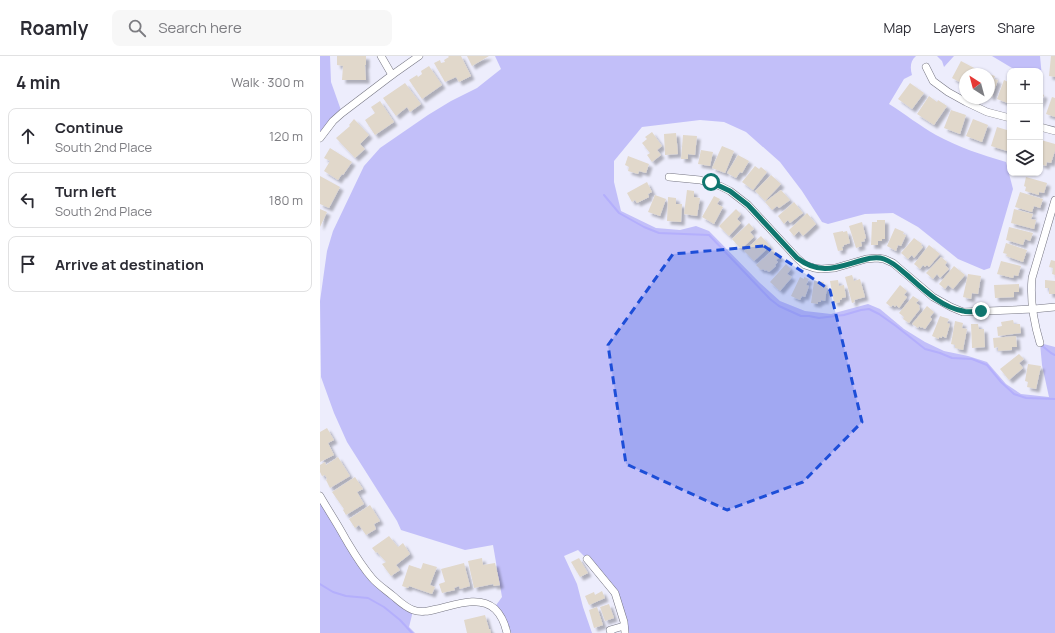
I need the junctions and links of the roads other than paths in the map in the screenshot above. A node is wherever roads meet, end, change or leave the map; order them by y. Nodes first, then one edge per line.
1 (381, 56) edge
2 (419, 56) edge
3 (926, 67) dead end
4 (392, 75) junction
5 (1007, 117) edge
6 (1043, 127) edge
7 (1055, 131) edge
8 (320, 138) edge
9 (669, 177) dead end
10 (1055, 200) edge
11 (1055, 307) edge
12 (1034, 310) junction
13 (1040, 343) dead end
14 (320, 496) edge
15 (587, 559) dead end
16 (625, 629) edge
17 (507, 633) edge
18 (611, 633) edge

1 - 4 street
2 - 4 street
3 - 5 street
4 - 8 street
6 - 7 street
9 - 12 street
10 - 12 street
11 - 12 street
12 - 13 street
14 - 17 street
15 - 16 street
16 - 18 street

